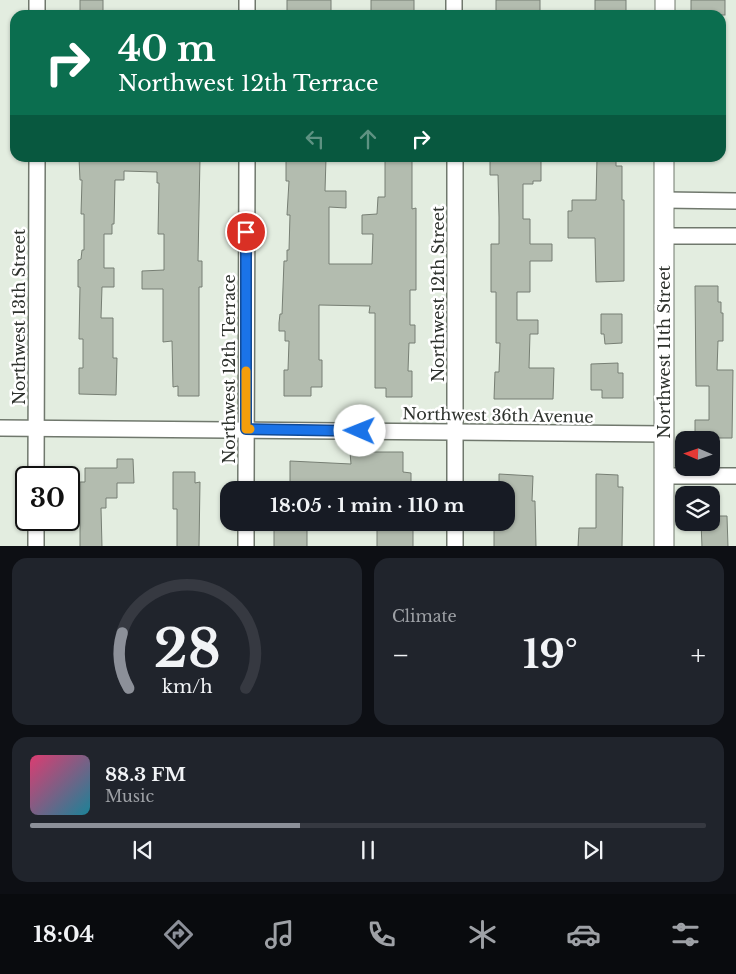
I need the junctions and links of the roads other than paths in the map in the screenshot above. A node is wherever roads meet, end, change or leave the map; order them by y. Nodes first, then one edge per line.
1 (37, 162) edge
2 (247, 162) edge
3 (455, 162) edge
4 (664, 162) edge
5 (664, 200) junction
6 (736, 201) edge
7 (664, 236) junction
8 (736, 236) edge
9 (0, 428) edge
10 (37, 428) junction
11 (246, 429) junction
12 (455, 432) junction
13 (665, 434) junction
14 (36, 466) edge
15 (664, 476) junction
16 (736, 476) edge
17 (246, 481) edge
18 (455, 481) edge
19 (36, 531) edge
20 (246, 531) edge
21 (455, 531) edge
22 (36, 546) edge
23 (246, 546) edge
24 (455, 546) edge
25 (664, 546) edge

1 - 10 street, Northwest 13th Street
2 - 11 street, Northwest 12th Terrace
3 - 12 street, Northwest 12th Street
4 - 5 street, Northwest 11th Street
5 - 6 street
5 - 7 street, Northwest 11th Street
7 - 8 street
7 - 13 street, Northwest 11th Street
9 - 10 street, Northwest 36th Avenue
10 - 11 street, Northwest 36th Avenue
10 - 14 street, Northwest 13th Street
11 - 12 street, Northwest 36th Avenue
11 - 17 street, Northwest 12th Terrace
12 - 13 street, Northwest 36th Avenue
12 - 18 street, Northwest 12th Street
13 - 15 street, Northwest 11th Street
15 - 16 street
15 - 25 street, Northwest 11th Street
19 - 22 street
20 - 23 street
21 - 24 street

